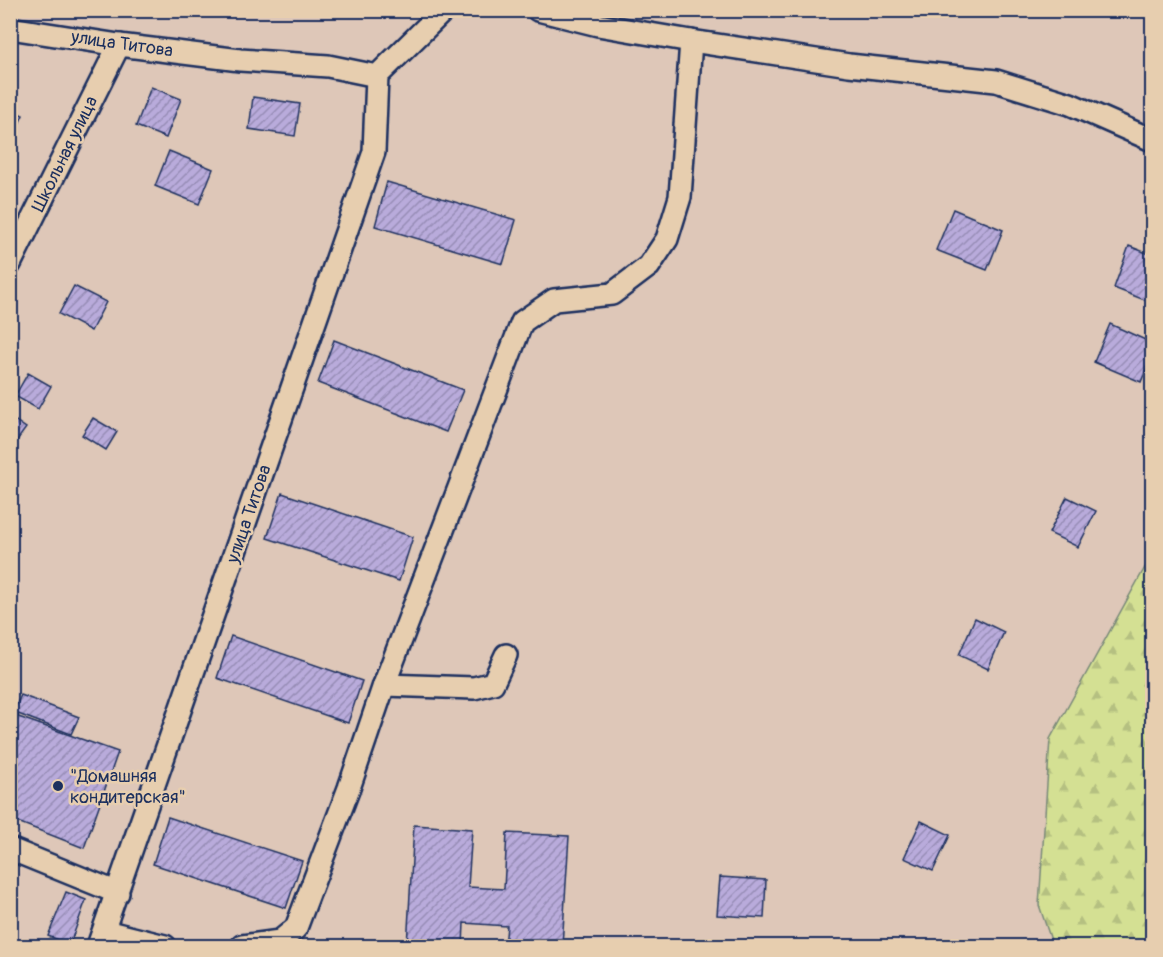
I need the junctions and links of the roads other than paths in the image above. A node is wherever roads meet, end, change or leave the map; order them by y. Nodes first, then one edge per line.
1 (444, 10) edge
2 (538, 10) edge
3 (10, 28) edge
4 (691, 41) junction
5 (119, 45) junction
6 (376, 76) junction
7 (1152, 140) edge
8 (10, 264) edge
9 (506, 655) dead end
10 (384, 685) junction
11 (10, 849) edge
12 (118, 893) junction
13 (102, 939) edge
14 (165, 946) edge
15 (242, 946) edge

1 - 6 street
2 - 4 street
3 - 5 street, улица Титова
4 - 7 street
4 - 10 street
5 - 6 street, улица Титова
5 - 8 street, Школьная улица
6 - 12 street, улица Титова
9 - 10 street
10 - 15 street
11 - 12 street
12 - 13 street, улица Титова
13 - 14 street

